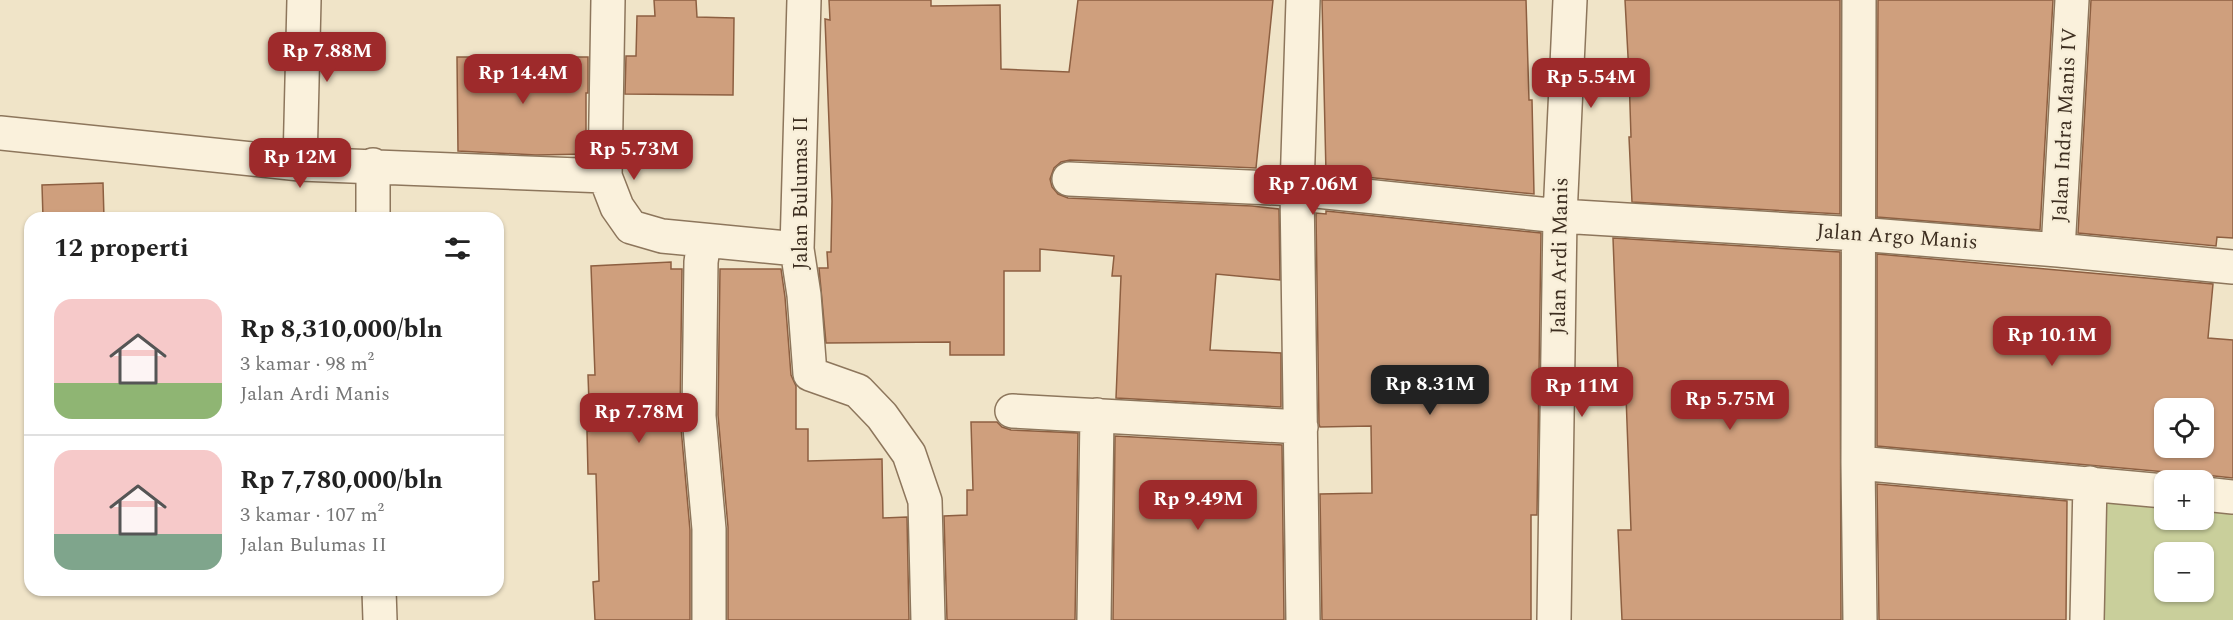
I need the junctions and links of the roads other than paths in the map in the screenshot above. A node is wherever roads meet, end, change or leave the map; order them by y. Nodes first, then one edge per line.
1 (304, 0) edge
2 (608, 0) edge
3 (804, 0) edge
4 (1303, 0) edge
5 (1570, 0) edge
6 (1859, 0) edge
7 (2072, 0) edge
8 (0, 133) edge
9 (300, 164) junction
10 (373, 165) junction
11 (605, 176) junction
12 (1069, 179) dead end
13 (1297, 189) junction
14 (373, 212) edge
15 (1560, 216) junction
16 (1858, 234) junction
17 (704, 241) junction
18 (797, 249) junction
19 (2058, 250) junction
20 (2233, 267) edge
21 (1012, 411) dead end
22 (1097, 416) junction
23 (1301, 428) junction
24 (1858, 463) junction
25 (2090, 483) junction
26 (2154, 489) edge
27 (2214, 495) edge
28 (2233, 497) edge
29 (379, 596) edge
30 (380, 620) edge
31 (709, 620) edge
32 (928, 620) edge
33 (1094, 620) edge
34 (1304, 620) edge
35 (1554, 620) edge
36 (1860, 620) edge
37 (2087, 620) edge

1 - 9 street
2 - 11 street
3 - 18 street, Jalan Bulumas II
4 - 13 street
5 - 15 street, Jalan Ardi Manis
6 - 16 street
7 - 19 street, Jalan Indra Manis IV
8 - 9 street
9 - 10 street
10 - 11 street
10 - 14 street
11 - 17 street
12 - 13 street, Jalan Argo Manis
13 - 15 street, Jalan Argo Manis
13 - 23 street
15 - 16 street, Jalan Argo Manis
15 - 35 street, Jalan Ardi Manis
16 - 19 street, Jalan Argo Manis
16 - 24 street
17 - 18 street
17 - 31 street
18 - 32 street, Jalan Bulumas II
19 - 20 street, Jalan Argo Manis
21 - 22 street
22 - 23 street
22 - 33 street
23 - 34 street
24 - 25 street
24 - 36 street
25 - 26 street
25 - 37 street
27 - 28 street
29 - 30 street

